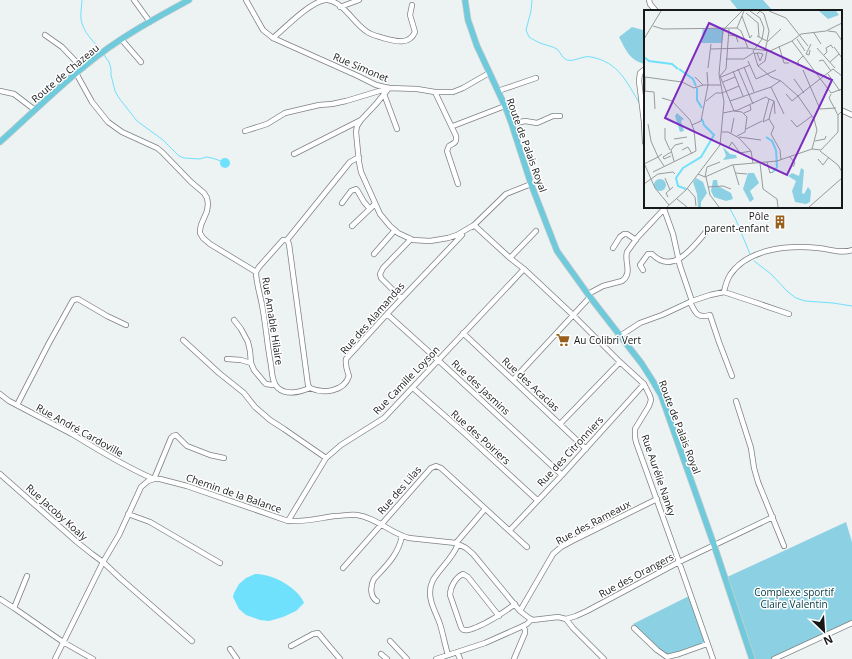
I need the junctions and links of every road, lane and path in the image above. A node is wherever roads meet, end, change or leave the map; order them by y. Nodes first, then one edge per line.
1 (134, 0) edge
2 (189, 0) edge
3 (246, 0) edge
4 (326, 0) edge
5 (359, 0) edge
6 (465, 0) edge
7 (649, 0) edge
8 (412, 5) dead end
9 (340, 6) junction
10 (655, 10) edge
11 (150, 22) junction
12 (45, 34) dead end
13 (273, 38) junction
14 (122, 40) junction
15 (140, 62) dead end
16 (82, 68) junction
17 (644, 70) edge
18 (76, 73) junction
19 (489, 73) junction
20 (536, 78) dead end
21 (389, 88) junction
22 (0, 91) edge
23 (498, 91) junction
24 (435, 92) junction
25 (384, 94) junction
26 (504, 106) junction
27 (35, 110) junction
28 (842, 110) edge
29 (852, 115) edge
30 (560, 116) dead end
31 (361, 120) junction
32 (644, 122) edge
33 (512, 124) junction
34 (453, 126) junction
35 (397, 129) dead end
36 (245, 131) dead end
37 (0, 142) edge
38 (294, 154) dead end
39 (359, 158) junction
40 (458, 184) dead end
41 (531, 184) junction
42 (342, 204) dead end
43 (375, 204) junction
44 (664, 208) edge
45 (370, 209) junction
46 (474, 225) junction
47 (352, 226) dead end
48 (394, 230) junction
49 (536, 231) dead end
50 (705, 233) dead end
51 (411, 239) junction
52 (636, 240) junction
53 (288, 242) junction
54 (614, 248) dead end
55 (852, 250) edge
56 (374, 254) dead end
57 (510, 258) junction
58 (679, 259) junction
59 (524, 269) junction
60 (643, 270) dead end
61 (256, 272) junction
62 (724, 292) junction
63 (589, 295) junction
64 (401, 298) junction
65 (691, 302) junction
66 (387, 314) junction
67 (789, 314) dead end
68 (573, 315) junction
69 (234, 320) dead end
70 (126, 325) dead end
71 (463, 333) junction
72 (620, 336) junction
73 (183, 340) dead end
74 (227, 359) dead end
75 (438, 360) junction
76 (620, 362) junction
77 (251, 363) junction
78 (732, 376) dead end
79 (513, 380) junction
80 (274, 384) junction
81 (644, 384) junction
82 (310, 388) junction
83 (413, 388) junction
84 (0, 394) edge
85 (736, 401) dead end
86 (17, 405) junction
87 (560, 424) junction
88 (586, 449) junction
89 (224, 458) dead end
90 (326, 458) junction
91 (0, 474) edge
92 (562, 475) junction
93 (154, 479) junction
94 (657, 499) junction
95 (538, 500) junction
96 (485, 509) junction
97 (128, 514) junction
98 (773, 517) junction
99 (288, 521) junction
100 (381, 524) junction
101 (510, 530) junction
102 (402, 536) junction
103 (457, 544) junction
104 (714, 545) junction
105 (784, 546) dead end
106 (527, 547) dead end
107 (103, 562) junction
108 (680, 562) junction
109 (220, 563) dead end
110 (343, 568) dead end
111 (27, 576) dead end
112 (0, 600) edge
113 (377, 601) dead end
114 (515, 604) junction
115 (14, 608) junction
116 (520, 611) junction
117 (499, 616) junction
118 (566, 618) junction
119 (531, 620) junction
120 (852, 623) edge
121 (523, 626) junction
122 (634, 628) dead end
123 (192, 641) dead end
124 (390, 641) dead end
125 (63, 642) junction
126 (707, 644) junction
127 (291, 646) dead end
128 (230, 649) dead end
129 (457, 652) junction
130 (381, 654) dead end
131 (448, 655) junction
132 (55, 659) edge
133 (93, 659) edge
134 (237, 659) edge
135 (340, 659) edge
136 (386, 659) edge
137 (407, 659) edge
138 (436, 659) edge
139 (460, 659) edge
140 (514, 659) edge
141 (604, 659) edge
142 (713, 659) edge
143 (752, 659) edge
144 (774, 659) edge

1 - 11 street
2 - 11 main road, Route de Chazeau
3 - 13 street, Rue Simonet
4 - 9 street
4 - 13 street
5 - 9 street
6 - 19 main road, Route de Palais Royal
7 - 10 street
8 - 9 street
11 - 14 main road, Route de Chazeau
12 - 16 street
13 - 21 street, Rue Simonet
14 - 15 street
14 - 16 main road, Route de Chazeau
16 - 18 main road, Route de Chazeau
17 - 32 street
18 - 27 main road, Route de Chazeau
18 - 61 street
19 - 23 main road, Route de Palais Royal
19 - 24 street, Rue Simonet
20 - 23 street
21 - 24 street, Rue Simonet
21 - 25 street
21 - 36 street
22 - 27 street
23 - 26 main road, Route de Palais Royal
24 - 34 street
25 - 31 street
25 - 35 street
26 - 33 main road, Route de Palais Royal
26 - 34 street
27 - 37 main road, Route de Chazeau
28 - 29 street
30 - 33 street
31 - 38 street
31 - 39 street
33 - 41 main road, Route de Palais Royal
34 - 40 street
39 - 43 street
39 - 53 street, Rue Amable Hilaire
41 - 46 street, Rue des Alamandas
41 - 63 main road, Route de Palais Royal
42 - 45 street
43 - 45 street
43 - 48 street
44 - 52 street
44 - 58 street
45 - 47 street
46 - 51 street
46 - 57 street, Rue Aurélie Nanky
46 - 64 street, Rue des Alamandas
48 - 51 street
48 - 56 street
49 - 57 street
50 - 58 street
51 - 64 street
52 - 54 street
52 - 63 street
53 - 61 street, Rue Amable Hilaire
53 - 82 street
55 - 62 street
57 - 59 street, Rue Aurélie Nanky
58 - 60 street
58 - 65 street
59 - 68 street, Rue Aurélie Nanky
59 - 71 street, Rue Camille Loyson
61 - 80 street, Rue Amable Hilaire
62 - 65 street
62 - 67 street
63 - 68 street
63 - 72 main road, Route de Palais Royal
64 - 66 street, Rue des Alamandas
65 - 72 street
65 - 78 street
66 - 75 street, Rue des Jasmins
66 - 82 street, Rue des Alamandas
68 - 76 street, Rue Aurélie Nanky
68 - 79 street
69 - 77 street
70 - 86 street
71 - 75 street, Rue Camille Loyson
71 - 79 street, Rue des Acacias
72 - 104 main road, Route de Palais Royal
73 - 90 street
74 - 77 street
75 - 83 street, Rue Camille Loyson
75 - 92 street, Rue des Jasmins
76 - 81 street, Rue Aurélie Nanky
76 - 87 street
77 - 80 street
79 - 87 street, Rue des Acacias
80 - 82 street
81 - 88 street, Rue des Citronniers
81 - 94 street, Rue Aurélie Nanky
83 - 90 street, Rue Camille Loyson
83 - 95 street, Rue des Poiriers
84 - 86 street, Rue André Cardoville
85 - 98 street
86 - 93 street, Rue André Cardoville
87 - 88 street, Rue des Acacias
88 - 92 street, Rue des Citronniers
89 - 93 street
90 - 99 street, Rue Camille Loyson
91 - 107 street, Rue Jacoby Koaly
92 - 95 street, Rue des Citronniers
93 - 97 street
93 - 99 street, Chemin de la Balance
94 - 108 street, Rue Aurélie Nanky
94 - 116 street, Rue des Rameaux
95 - 101 street, Rue des Citronniers
96 - 100 street, Rue des Lilas
96 - 101 street
96 - 103 street
97 - 107 street
97 - 109 street
98 - 104 street, Rue des Orangers
98 - 105 street
99 - 100 street, Chemin de la Balance
100 - 102 street, Chemin de la Balance
100 - 110 street, Rue des Lilas
101 - 106 street
102 - 103 street, Chemin de la Balance
102 - 113 street
103 - 114 street, Chemin de la Balance
103 - 131 street
104 - 108 street, Rue des Orangers
104 - 143 main road, Route de Palais Royal
107 - 123 street, Rue Jacoby Koaly
107 - 125 street
108 - 118 street, Rue des Orangers
108 - 126 street, Rue Aurélie Nanky
111 - 115 street
112 - 115 street
114 - 116 street, Chemin de la Balance
114 - 117 street
115 - 125 street
116 - 119 street, Chemin de la Balance
117 - 117 street
118 - 119 street
118 - 141 street
119 - 121 street
120 - 144 street
121 - 129 street
121 - 140 street
122 - 126 street
124 - 137 street
125 - 132 street
125 - 133 street
126 - 142 street, Rue Aurélie Nanky
127 - 135 street
128 - 134 street
129 - 131 street
129 - 139 street
130 - 136 street
131 - 138 street

